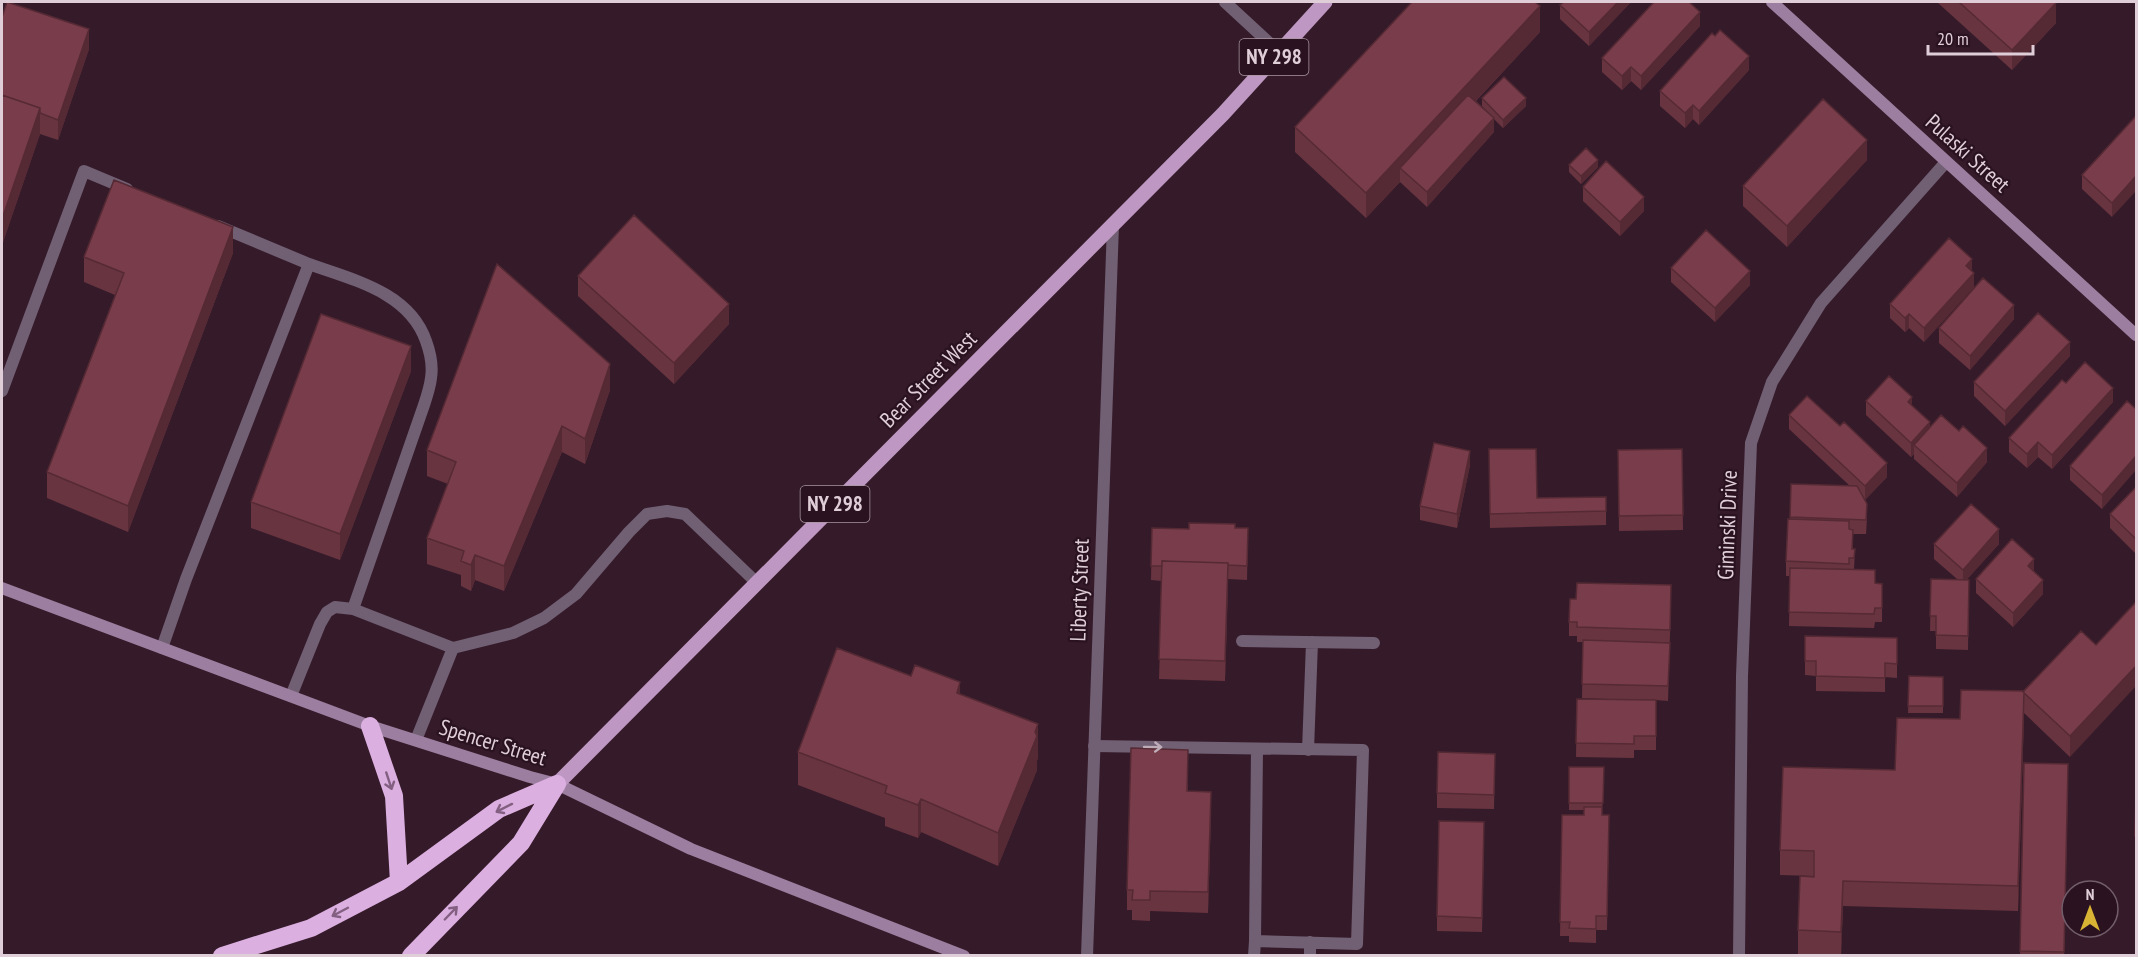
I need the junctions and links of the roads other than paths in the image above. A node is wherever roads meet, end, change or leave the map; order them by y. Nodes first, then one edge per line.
1 (1225, 2) edge
2 (1325, 2) edge
3 (1779, 3) edge
4 (1279, 52) junction
5 (1946, 162) junction
6 (138, 193) edge
7 (202, 220) edge
8 (1113, 225) junction
9 (309, 264) junction
10 (2136, 335) edge
11 (2, 391) edge
12 (757, 583) junction
13 (2, 588) edge
14 (353, 609) junction
15 (1242, 641) dead end
16 (1312, 642) junction
17 (1374, 643) dead end
18 (162, 648) junction
19 (453, 648) junction
20 (291, 696) junction
21 (370, 726) junction
22 (416, 740) junction
23 (1094, 746) junction
24 (1257, 748) junction
25 (1308, 750) junction
26 (557, 784) junction
27 (399, 882) junction
28 (1255, 941) junction
29 (1310, 942) junction
30 (222, 956) edge
31 (411, 956) edge
32 (964, 956) edge
33 (1087, 956) edge
34 (1254, 956) edge
35 (1310, 956) edge
36 (1739, 956) edge

1 - 4 street
2 - 4 main road, Bear Street West / NY 298
3 - 5 main road, Pulaski Street
4 - 8 main road, Bear Street West / NY 298
5 - 10 main road, Pulaski Street
5 - 36 street, Giminski Drive
6 - 11 street
7 - 9 street
8 - 12 main road, Bear Street West / NY 298
8 - 23 street, Liberty Street
9 - 14 street
9 - 18 street
12 - 19 street
12 - 26 main road, Bear Street West / NY 298
13 - 18 main road, Spencer Street
14 - 19 street
14 - 20 street
15 - 16 street
16 - 17 street
16 - 25 street
18 - 20 main road, Spencer Street
19 - 22 street
20 - 21 main road, Spencer Street
21 - 22 main road, Spencer Street
21 -> 27 highway
22 - 26 main road, Spencer Street
23 -> 24 street
23 - 33 street, Liberty Street
24 - 25 street
24 - 28 street
25 - 29 street
26 -> 27 highway
31 -> 26 highway
26 - 32 main road, Spencer Street
27 -> 30 highway
28 - 29 street
28 - 34 street
29 - 35 street

